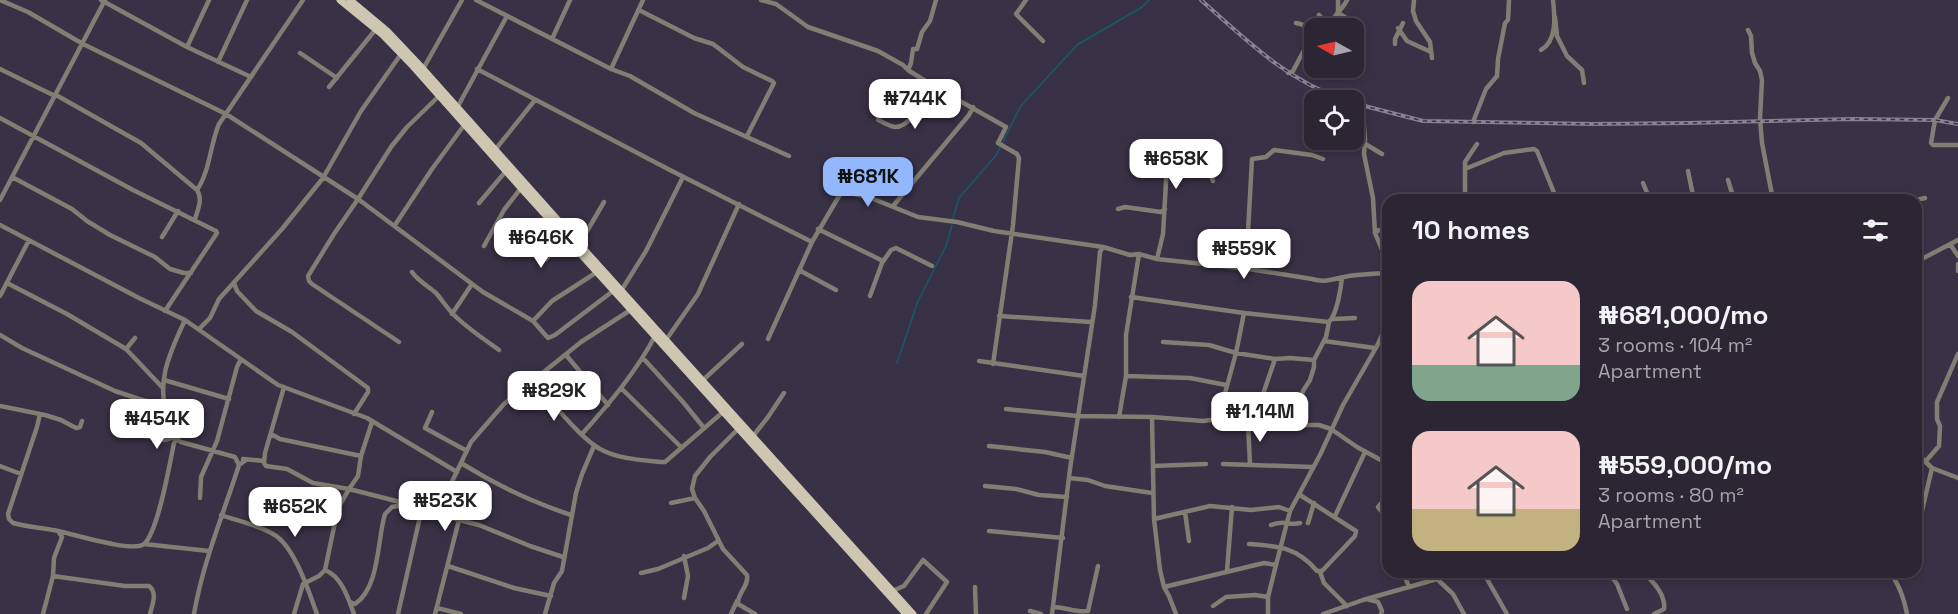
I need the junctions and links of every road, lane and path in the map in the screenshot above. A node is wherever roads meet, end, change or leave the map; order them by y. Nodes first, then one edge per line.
1 (0, 0) edge
2 (209, 0) edge
3 (247, 0) edge
4 (303, 0) edge
5 (340, 0) edge
6 (350, 0) edge
7 (462, 0) edge
8 (476, 0) edge
9 (570, 0) edge
10 (643, 0) edge
11 (761, 0) edge
12 (936, 0) edge
13 (1026, 0) edge
14 (1338, 0) edge
15 (1347, 0) edge
16 (1414, 0) edge
17 (1509, 0) edge
18 (1553, 0) edge
19 (104, 1) edge
20 (639, 10) junction
21 (1338, 13) junction
22 (1319, 15) dead end
23 (507, 16) junction
24 (1555, 17) junction
25 (1321, 18) edge
26 (1334, 18) edge
27 (1346, 18) edge
28 (1296, 23) dead end
29 (1403, 23) dead end
30 (1304, 25) edge
31 (376, 29) junction
32 (1399, 30) junction
33 (1748, 30) dead end
34 (552, 39) junction
35 (1043, 41) dead end
36 (83, 44) junction
37 (1395, 44) dead end
38 (187, 47) junction
39 (1540, 50) dead end
40 (1304, 51) edge
41 (300, 53) dead end
42 (401, 54) junction
43 (218, 62) junction
44 (0, 69) edge
45 (423, 69) junction
46 (477, 69) junction
47 (611, 69) junction
48 (908, 70) junction
49 (1288, 73) dead end
50 (251, 77) junction
51 (337, 78) junction
52 (1584, 83) dead end
53 (329, 87) dead end
54 (935, 87) junction
55 (55, 96) junction
56 (439, 96) junction
57 (1948, 98) dead end
58 (535, 100) junction
59 (973, 107) junction
60 (458, 108) junction
61 (226, 114) junction
62 (0, 118) edge
63 (878, 120) dead end
64 (1473, 122) dead end
65 (465, 124) junction
66 (1364, 129) edge
67 (33, 136) junction
68 (747, 136) junction
69 (1477, 144) dead end
70 (1365, 145) junction
71 (1958, 145) edge
72 (495, 150) junction
73 (1382, 154) dead end
74 (789, 156) dead end
75 (1323, 159) dead end
76 (1465, 169) junction
77 (506, 171) junction
78 (1688, 171) dead end
79 (12, 177) junction
80 (683, 177) junction
81 (323, 178) junction
82 (1728, 180) dead end
83 (1213, 181) dead end
84 (1643, 183) dead end
85 (521, 188) junction
86 (196, 190) junction
87 (1465, 194) edge
88 (1555, 194) edge
89 (1648, 194) edge
90 (1693, 194) edge
91 (1732, 194) edge
92 (1772, 194) edge
93 (1925, 198) dead end
94 (358, 199) junction
95 (1922, 199) edge
96 (0, 200) edge
97 (604, 202) dead end
98 (479, 203) dead end
99 (739, 204) junction
100 (893, 206) junction
101 (1118, 209) dead end
102 (1165, 209) junction
103 (178, 211) junction
104 (195, 219) junction
105 (0, 225) edge
106 (395, 225) junction
107 (818, 229) junction
108 (1382, 230) edge
109 (1011, 233) junction
110 (1375, 233) junction
111 (162, 237) dead end
112 (564, 237) junction
113 (29, 240) junction
114 (1958, 240) edge
115 (812, 242) junction
116 (1950, 244) junction
117 (579, 245) junction
118 (484, 246) dead end
119 (1103, 247) junction
120 (1382, 251) edge
121 (505, 252) dead end
122 (1139, 254) junction
123 (1958, 256) edge
124 (1922, 258) edge
125 (1157, 259) junction
126 (882, 263) junction
127 (1958, 264) edge
128 (932, 266) dead end
129 (1246, 268) junction
130 (799, 270) junction
131 (1958, 271) edge
132 (412, 272) dead end
133 (597, 272) junction
134 (184, 273) junction
135 (191, 273) junction
136 (1382, 274) edge
137 (1342, 277) junction
138 (187, 279) junction
139 (7, 283) junction
140 (234, 283) junction
141 (472, 284) junction
142 (228, 289) junction
143 (836, 290) dead end
144 (237, 291) junction
145 (617, 291) junction
146 (0, 296) edge
147 (870, 296) dead end
148 (1131, 297) junction
149 (633, 308) junction
150 (165, 310) junction
151 (1244, 313) junction
152 (452, 314) junction
153 (999, 316) junction
154 (1355, 318) dead end
155 (185, 320) junction
156 (1331, 320) junction
157 (533, 321) junction
158 (1091, 322) junction
159 (199, 329) junction
160 (0, 335) edge
161 (655, 336) junction
162 (135, 338) dead end
163 (1382, 338) edge
164 (768, 339) dead end
165 (666, 340) junction
166 (1324, 341) junction
167 (399, 342) dead end
168 (1163, 342) dead end
169 (742, 344) dead end
170 (1375, 348) junction
171 (126, 349) junction
172 (499, 350) dead end
173 (1236, 353) junction
174 (1958, 354) edge
175 (566, 355) junction
176 (643, 358) junction
177 (241, 359) junction
178 (1275, 359) junction
179 (1314, 360) junction
180 (979, 361) dead end
181 (993, 364) junction
182 (1084, 376) junction
183 (1126, 376) junction
184 (164, 380) junction
185 (533, 381) junction
186 (702, 381) junction
187 (1226, 385) junction
188 (162, 387) junction
189 (284, 387) junction
190 (621, 388) junction
191 (784, 393) dead end
192 (229, 399) junction
193 (162, 403) junction
194 (608, 405) junction
195 (0, 406) edge
196 (1006, 409) dead end
197 (432, 412) dead end
198 (723, 412) junction
199 (40, 414) junction
200 (354, 414) junction
201 (1078, 416) junction
202 (1119, 417) junction
203 (1152, 417) junction
204 (1218, 419) junction
205 (82, 421) dead end
206 (372, 422) junction
207 (1248, 423) junction
208 (1257, 424) junction
209 (1294, 425) junction
210 (704, 428) junction
211 (738, 429) junction
212 (1331, 429) junction
213 (135, 434) dead end
214 (271, 434) junction
215 (582, 434) junction
216 (753, 436) junction
217 (175, 438) junction
218 (594, 446) junction
219 (989, 446) dead end
220 (681, 447) junction
221 (214, 450) junction
222 (467, 451) junction
223 (1365, 452) junction
224 (361, 456) junction
225 (235, 457) junction
226 (1072, 458) junction
227 (1922, 459) edge
228 (246, 460) junction
229 (264, 461) junction
230 (1382, 461) edge
231 (1925, 462) junction
232 (461, 463) junction
233 (1206, 464) dead end
234 (1223, 464) dead end
235 (239, 465) junction
236 (1250, 465) junction
237 (0, 466) edge
238 (1153, 466) junction
239 (1312, 466) junction
240 (1932, 468) junction
241 (457, 472) junction
242 (21, 474) junction
243 (1069, 478) junction
244 (1958, 478) edge
245 (985, 486) dead end
246 (349, 489) junction
247 (1152, 493) junction
248 (1300, 495) junction
249 (1067, 497) junction
250 (200, 498) dead end
251 (694, 498) junction
252 (670, 503) dead end
253 (1314, 503) junction
254 (408, 504) junction
255 (1232, 507) junction
256 (422, 508) junction
257 (1922, 510) edge
258 (1290, 511) junction
259 (437, 513) junction
260 (1185, 513) junction
261 (571, 514) junction
262 (221, 515) junction
263 (1335, 516) junction
264 (1154, 519) junction
265 (459, 520) junction
266 (1287, 522) junction
267 (1300, 523) dead end
268 (1308, 523) dead end
269 (1271, 525) dead end
270 (58, 531) junction
271 (989, 531) dead end
272 (72, 535) junction
273 (62, 537) junction
274 (1063, 538) junction
275 (718, 541) junction
276 (1189, 542) dead end
277 (144, 544) junction
278 (1249, 544) dead end
279 (1280, 546) junction
280 (209, 551) junction
281 (684, 556) junction
282 (563, 557) junction
283 (448, 566) junction
284 (1098, 566) dead end
285 (1276, 566) junction
286 (325, 570) junction
287 (1227, 571) junction
288 (1320, 572) junction
289 (641, 573) dead end
290 (53, 576) junction
291 (1405, 578) edge
292 (1440, 578) edge
293 (1487, 578) edge
294 (1612, 578) edge
295 (1649, 578) edge
296 (1894, 578) edge
297 (1437, 579) junction
298 (308, 580) junction
299 (975, 587) dead end
300 (1164, 587) junction
301 (1409, 587) junction
302 (892, 591) junction
303 (551, 596) junction
304 (1268, 597) junction
305 (684, 598) dead end
306 (1367, 599) junction
307 (737, 601) junction
308 (350, 602) junction
309 (1213, 606) dead end
310 (1347, 606) junction
311 (1053, 607) junction
312 (437, 608) junction
313 (1627, 609) dead end
314 (1030, 610) dead end
315 (43, 614) edge
316 (150, 614) edge
317 (194, 614) edge
318 (294, 614) edge
319 (317, 614) edge
320 (354, 614) edge
321 (398, 614) edge
322 (435, 614) edge
323 (461, 614) edge
324 (546, 614) edge
325 (731, 614) edge
326 (755, 614) edge
327 (906, 614) edge
328 (913, 614) edge
329 (926, 614) edge
330 (976, 614) edge
331 (1041, 614) edge
332 (1053, 614) edge
333 (1176, 614) edge
334 (1268, 614) edge
335 (1323, 614) edge
336 (1381, 614) edge
337 (1464, 614) edge
338 (1507, 614) edge
339 (1654, 614) edge
340 (1907, 614) edge

1 - 36 street
2 - 38 street
3 - 43 street
4 - 50 street
5 - 31 main road
6 - 45 main road
7 - 45 street
8 - 23 street
9 - 34 street
10 - 20 street
11 - 48 street
12 - 48 street
13 - 35 street
14 - 21 street
15 - 21 street
16 - 32 street
17 - 64 street
18 - 24 street
19 - 36 street
19 - 38 street
20 - 47 street
20 - 68 street
21 - 26 street
21 - 27 street
22 - 25 street
23 - 34 street
23 - 46 street
24 - 39 street
24 - 52 street
28 - 30 street
29 - 32 street
31 - 42 main road
31 - 51 street
32 - 37 street
33 - 92 street
34 - 47 street
36 - 55 street
36 - 61 street
38 - 43 street
40 - 49 street
41 - 51 street
42 - 56 main road
42 - 81 street
43 - 50 street
44 - 55 street
45 - 60 main road
46 - 58 street
46 - 60 street
47 - 68 street
48 - 54 street
50 - 61 street
51 - 53 street
54 - 59 street
54 - 63 street
55 - 67 street
55 - 86 street
56 - 65 main road
56 - 94 street
57 - 71 street
58 - 72 street
58 - 80 street
59 - 100 street
59 - 109 street
60 - 72 main road
61 - 81 street
61 - 86 street
62 - 67 street
65 - 77 main road
65 - 106 street
66 - 70 street
67 - 79 street
67 - 103 street
68 - 74 street
69 - 76 street
70 - 73 street
70 - 110 street
72 - 117 main road
75 - 129 street
76 - 87 street
76 - 88 street
77 - 85 main road
77 - 98 street
78 - 90 street
79 - 96 street
79 - 134 street
80 - 99 street
80 - 145 street
81 - 94 street
81 - 140 street
82 - 91 street
83 - 102 street
84 - 89 street
85 - 112 main road
85 - 118 street
86 - 104 street
93 - 95 street
94 - 106 street
94 - 167 street
97 - 117 street
99 - 115 street
99 - 165 street
100 - 107 street
100 - 109 street
101 - 102 street
102 - 125 street
103 - 104 street
103 - 111 street
104 - 135 street
105 - 113 street
106 - 141 street
107 - 115 street
107 - 126 street
108 - 110 street
109 - 119 street
109 - 153 street
110 - 120 street
112 - 121 street
112 - 133 main road
113 - 139 street
113 - 150 street
114 - 116 street
115 - 130 street
116 - 123 street
116 - 124 street
117 - 145 main road
119 - 122 street
119 - 158 street
122 - 125 street
122 - 148 street
125 - 129 street
126 - 128 street
126 - 147 street
127 - 131 street
129 - 137 street
130 - 143 street
130 - 164 street
132 - 152 street
133 - 145 main road
133 - 157 street
134 - 135 street
134 - 138 street
135 - 138 street
136 - 137 street
137 - 156 street
138 - 150 street
139 - 146 street
139 - 171 street
140 - 142 street
140 - 144 street
141 - 152 street
141 - 157 street
142 - 144 street
142 - 159 street
144 - 200 street
145 - 149 main road
145 - 157 street
148 - 151 street
148 - 183 street
149 - 161 main road
149 - 165 main road
149 - 175 street
150 - 155 street
151 - 156 street
151 - 173 street
152 - 172 street
153 - 158 street
153 - 181 street
154 - 156 street
155 - 159 street
155 - 184 street
156 - 166 street
158 - 182 street
159 - 177 street
160 - 193 street
161 - 176 street
161 - 198 main road
162 - 171 street
163 - 170 street
165 - 186 main road
166 - 170 street
166 - 179 street
168 - 173 street
169 - 186 street
170 - 212 street
171 - 188 street
173 - 178 street
173 - 187 street
174 - 231 street
175 - 185 street
175 - 194 street
176 - 190 street
176 - 210 street
177 - 189 street
177 - 192 street
178 - 179 street
178 - 208 street
179 - 209 street
180 - 181 street
181 - 182 street
182 - 201 street
183 - 187 street
183 - 202 street
184 - 188 street
184 - 192 street
185 - 215 street
185 - 222 street
186 - 216 main road
187 - 204 street
188 - 193 street
189 - 200 street
189 - 214 street
190 - 194 street
190 - 220 street
191 - 216 street
192 - 221 street
193 - 217 street
194 - 215 street
195 - 199 street
196 - 201 street
197 - 222 street
198 - 210 street
198 - 211 main road
199 - 205 street
199 - 242 street
200 - 206 street
201 - 202 street
201 - 226 street
202 - 203 street
203 - 204 street
203 - 238 street
204 - 207 street
206 - 224 street
206 - 241 street
207 - 208 street
207 - 236 street
208 - 209 street
209 - 212 street
210 - 220 street
211 - 251 street
211 - 327 main road
212 - 223 street
212 - 239 street
213 - 217 street
214 - 224 street
214 - 229 street
215 - 218 street
216 - 302 main road
217 - 221 street
217 - 277 street
218 - 220 street
218 - 261 street
219 - 226 street
221 - 225 street
221 - 250 street
222 - 232 street
223 - 230 street
223 - 263 street
224 - 246 street
225 - 228 street
225 - 235 street
226 - 243 street
227 - 231 street
228 - 229 street
228 - 235 street
229 - 246 street
231 - 240 street
232 - 241 street
232 - 261 street
233 - 238 street
234 - 236 street
235 - 262 street
236 - 239 street
237 - 242 street
238 - 247 street
239 - 248 street
240 - 244 street
240 - 257 street
241 - 259 street
242 - 270 street
243 - 247 street
243 - 249 street
245 - 249 street
246 - 254 street
246 - 286 street
247 - 264 street
248 - 253 street
248 - 258 street
249 - 274 street
251 - 252 street
251 - 275 street
253 - 263 street
253 - 268 street
254 - 256 street
254 - 308 street
255 - 258 street
255 - 260 street
255 - 287 street
256 - 259 street
256 - 321 street
258 - 266 street
259 - 265 street
260 - 264 street
260 - 276 street
261 - 282 street
262 - 280 street
262 - 298 street
263 - 288 street
264 - 300 street
265 - 282 street
265 - 283 street
266 - 267 street
266 - 269 street
266 - 279 street
270 - 272 street
270 - 273 street
271 - 274 street
272 - 273 street
272 - 277 street
273 - 290 street
274 - 311 street
275 - 281 street
275 - 307 street
277 - 280 street
278 - 279 street
279 - 285 street
279 - 288 street
280 - 317 street
281 - 289 street
281 - 305 street
282 - 303 street
283 - 303 street
283 - 312 street
284 - 311 street
285 - 287 street
285 - 304 street
286 - 298 street
286 - 308 street
287 - 300 street
288 - 310 street
290 - 315 street
290 - 316 street
291 - 301 street
292 - 297 street
293 - 338 street
294 - 313 street
295 - 339 street
296 - 340 street
297 - 301 street
297 - 337 street
298 - 318 street
298 - 319 street
299 - 330 street
300 - 333 street
301 - 306 street
302 - 328 main road
302 - 329 street
303 - 324 street
304 - 309 street
304 - 334 street
306 - 310 street
306 - 336 street
307 - 325 street
307 - 326 street
308 - 320 street
310 - 335 street
311 - 332 street
312 - 322 street
312 - 323 street
314 - 331 street

